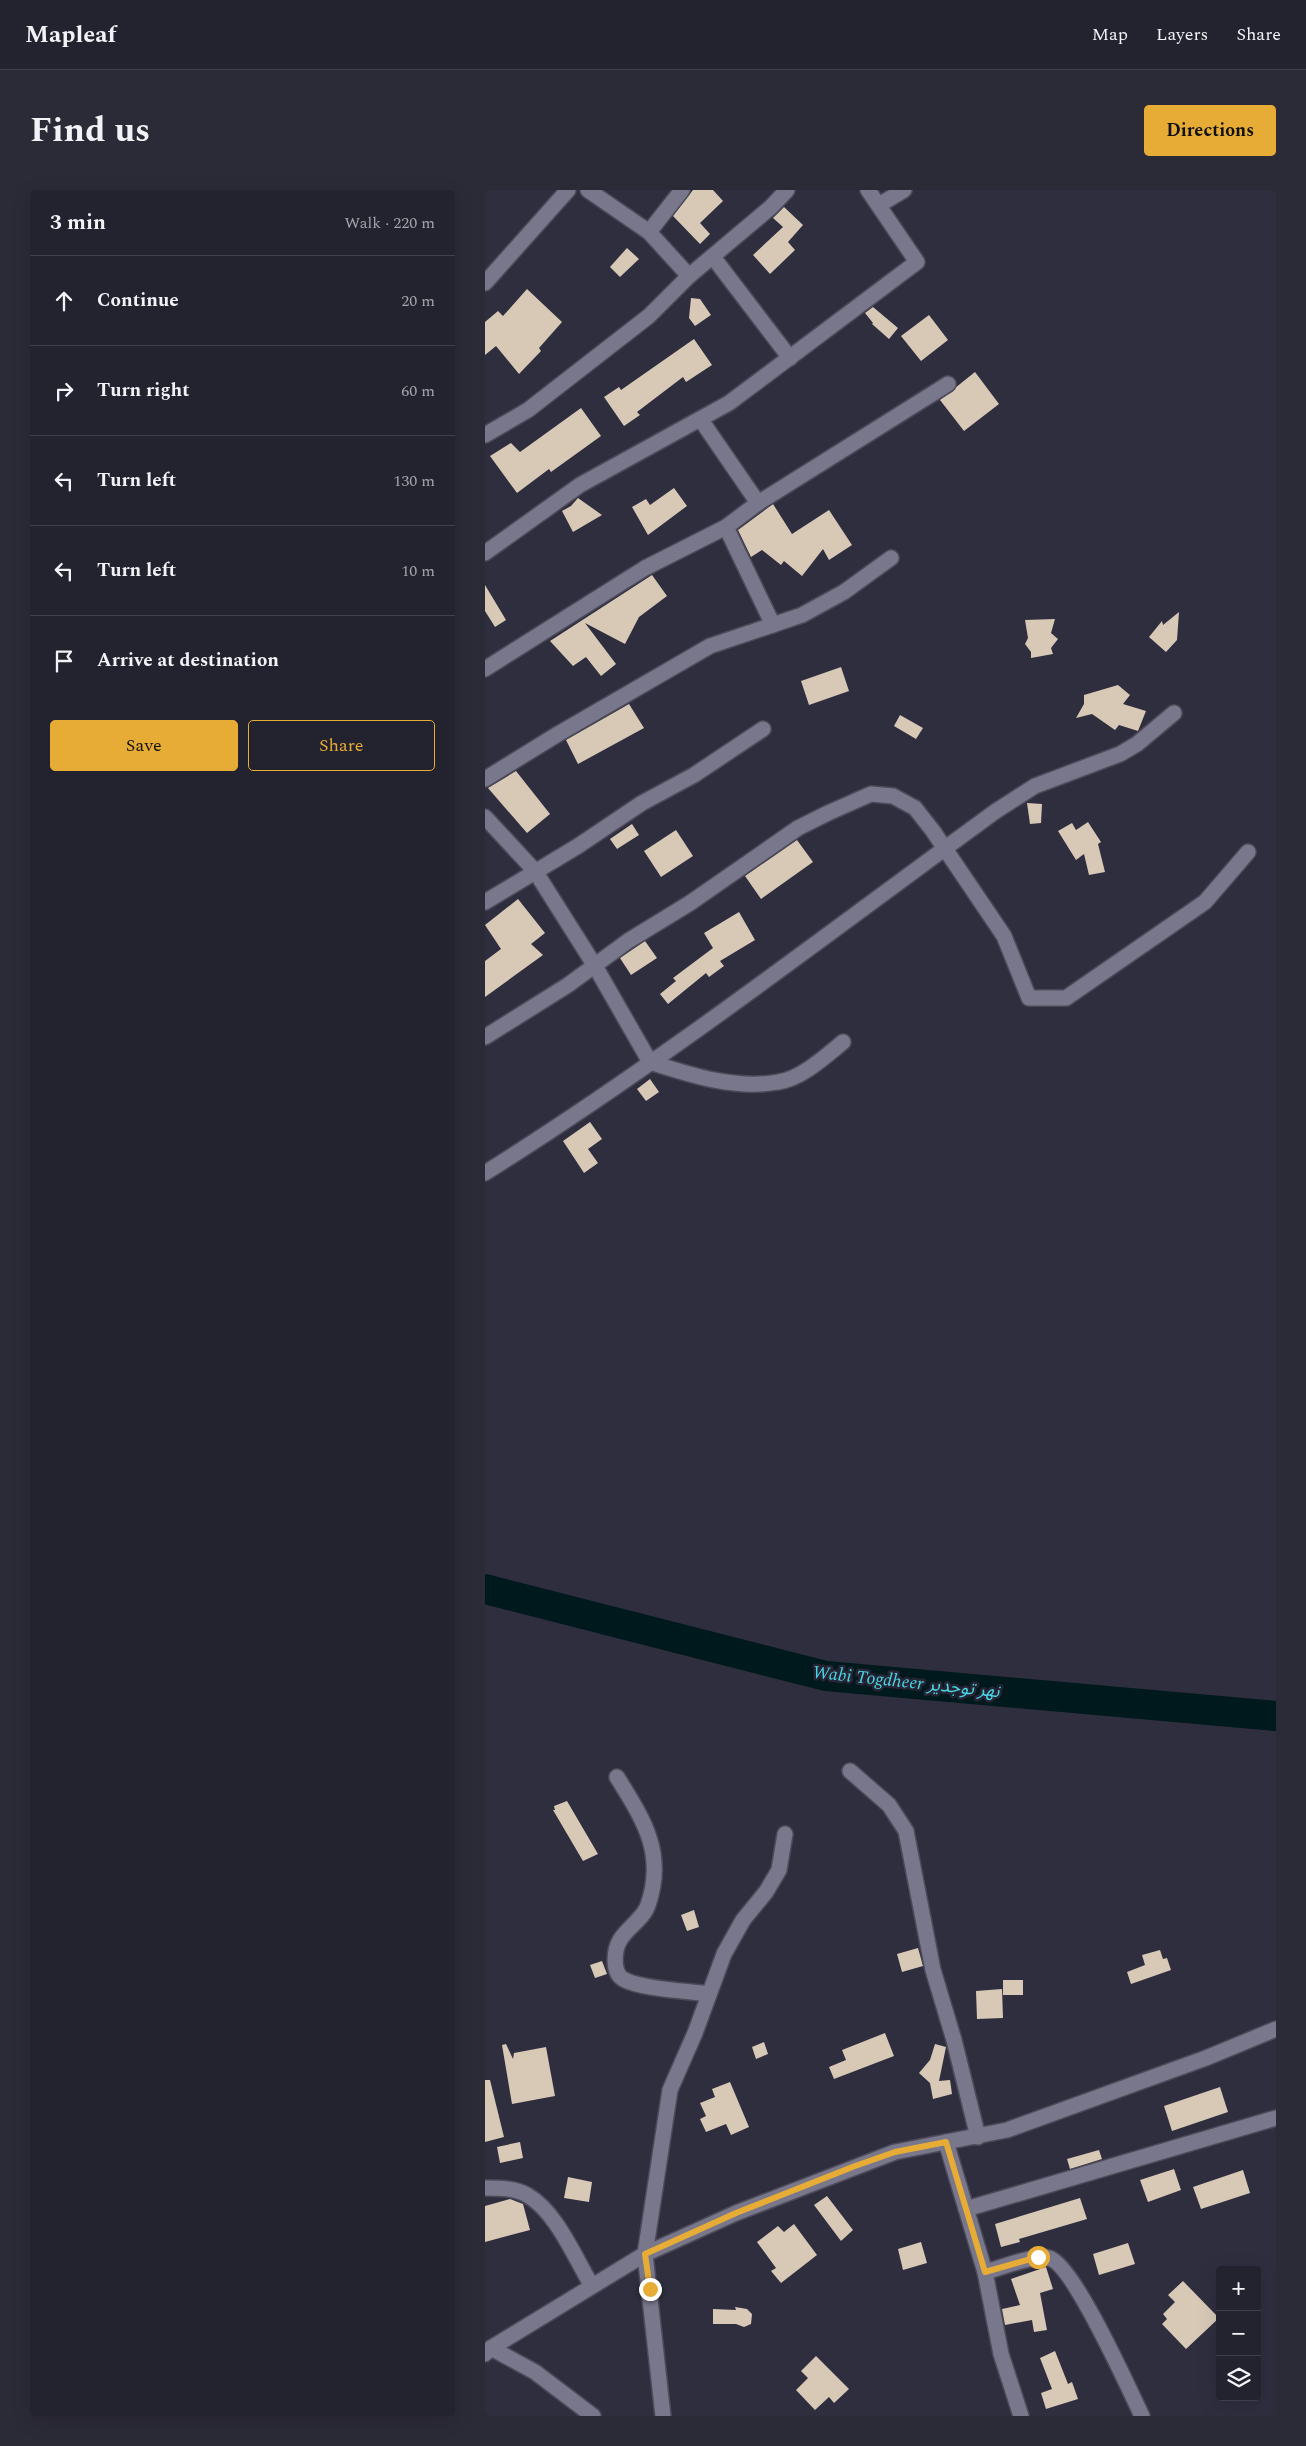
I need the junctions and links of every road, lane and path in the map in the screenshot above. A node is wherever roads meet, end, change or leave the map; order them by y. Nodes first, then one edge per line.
1 (568, 190) edge
2 (588, 190) edge
3 (682, 190) edge
4 (787, 190) edge
5 (868, 190) edge
6 (904, 190) edge
7 (879, 205) junction
8 (649, 232) junction
9 (713, 257) junction
10 (689, 276) junction
11 (485, 284) edge
12 (790, 358) junction
13 (948, 384) dead end
14 (701, 420) junction
15 (485, 435) edge
16 (758, 503) junction
17 (726, 527) junction
18 (485, 553) edge
19 (891, 558) dead end
20 (773, 625) junction
21 (485, 669) edge
22 (1174, 714) dead end
23 (763, 730) dead end
24 (485, 779) edge
25 (485, 817) edge
26 (944, 849) junction
27 (1249, 852) dead end
28 (535, 871) junction
29 (485, 902) edge
30 (595, 966) junction
31 (485, 1037) edge
32 (843, 1042) dead end
33 (650, 1062) junction
34 (485, 1173) edge
35 (850, 1771) dead end
36 (617, 1777) dead end
37 (785, 1834) dead end
38 (709, 1994) junction
39 (1276, 2029) edge
40 (1276, 2118) edge
41 (978, 2137) junction
42 (946, 2142) junction
43 (485, 2188) edge
44 (966, 2209) junction
45 (645, 2254) junction
46 (985, 2272) junction
47 (591, 2286) junction
48 (488, 2351) edge
49 (593, 2416) edge
50 (663, 2416) edge
51 (1021, 2416) edge
52 (1142, 2416) edge

1 - 11 street
2 - 8 street
3 - 8 street
4 - 9 street
5 - 7 street
6 - 7 street
7 - 12 street
8 - 10 street
9 - 10 street
9 - 12 street
10 - 15 street
12 - 14 street
13 - 16 street
14 - 16 street
14 - 18 street
16 - 17 street
17 - 20 street
17 - 21 street
19 - 20 street
20 - 24 street
22 - 26 street
23 - 28 street
25 - 28 street
26 - 27 street
26 - 30 street
26 - 33 street
28 - 29 street
28 - 30 street
30 - 31 street
30 - 33 street
32 - 33 street
33 - 34 street
35 - 41 street
36 - 38 street
37 - 38 street
38 - 45 street
39 - 41 street
40 - 44 street
41 - 42 street
42 - 44 street
42 - 45 street
43 - 47 street
44 - 46 street
45 - 47 street
45 - 50 street
46 - 51 street
46 - 52 street
47 - 48 street
48 - 49 street

